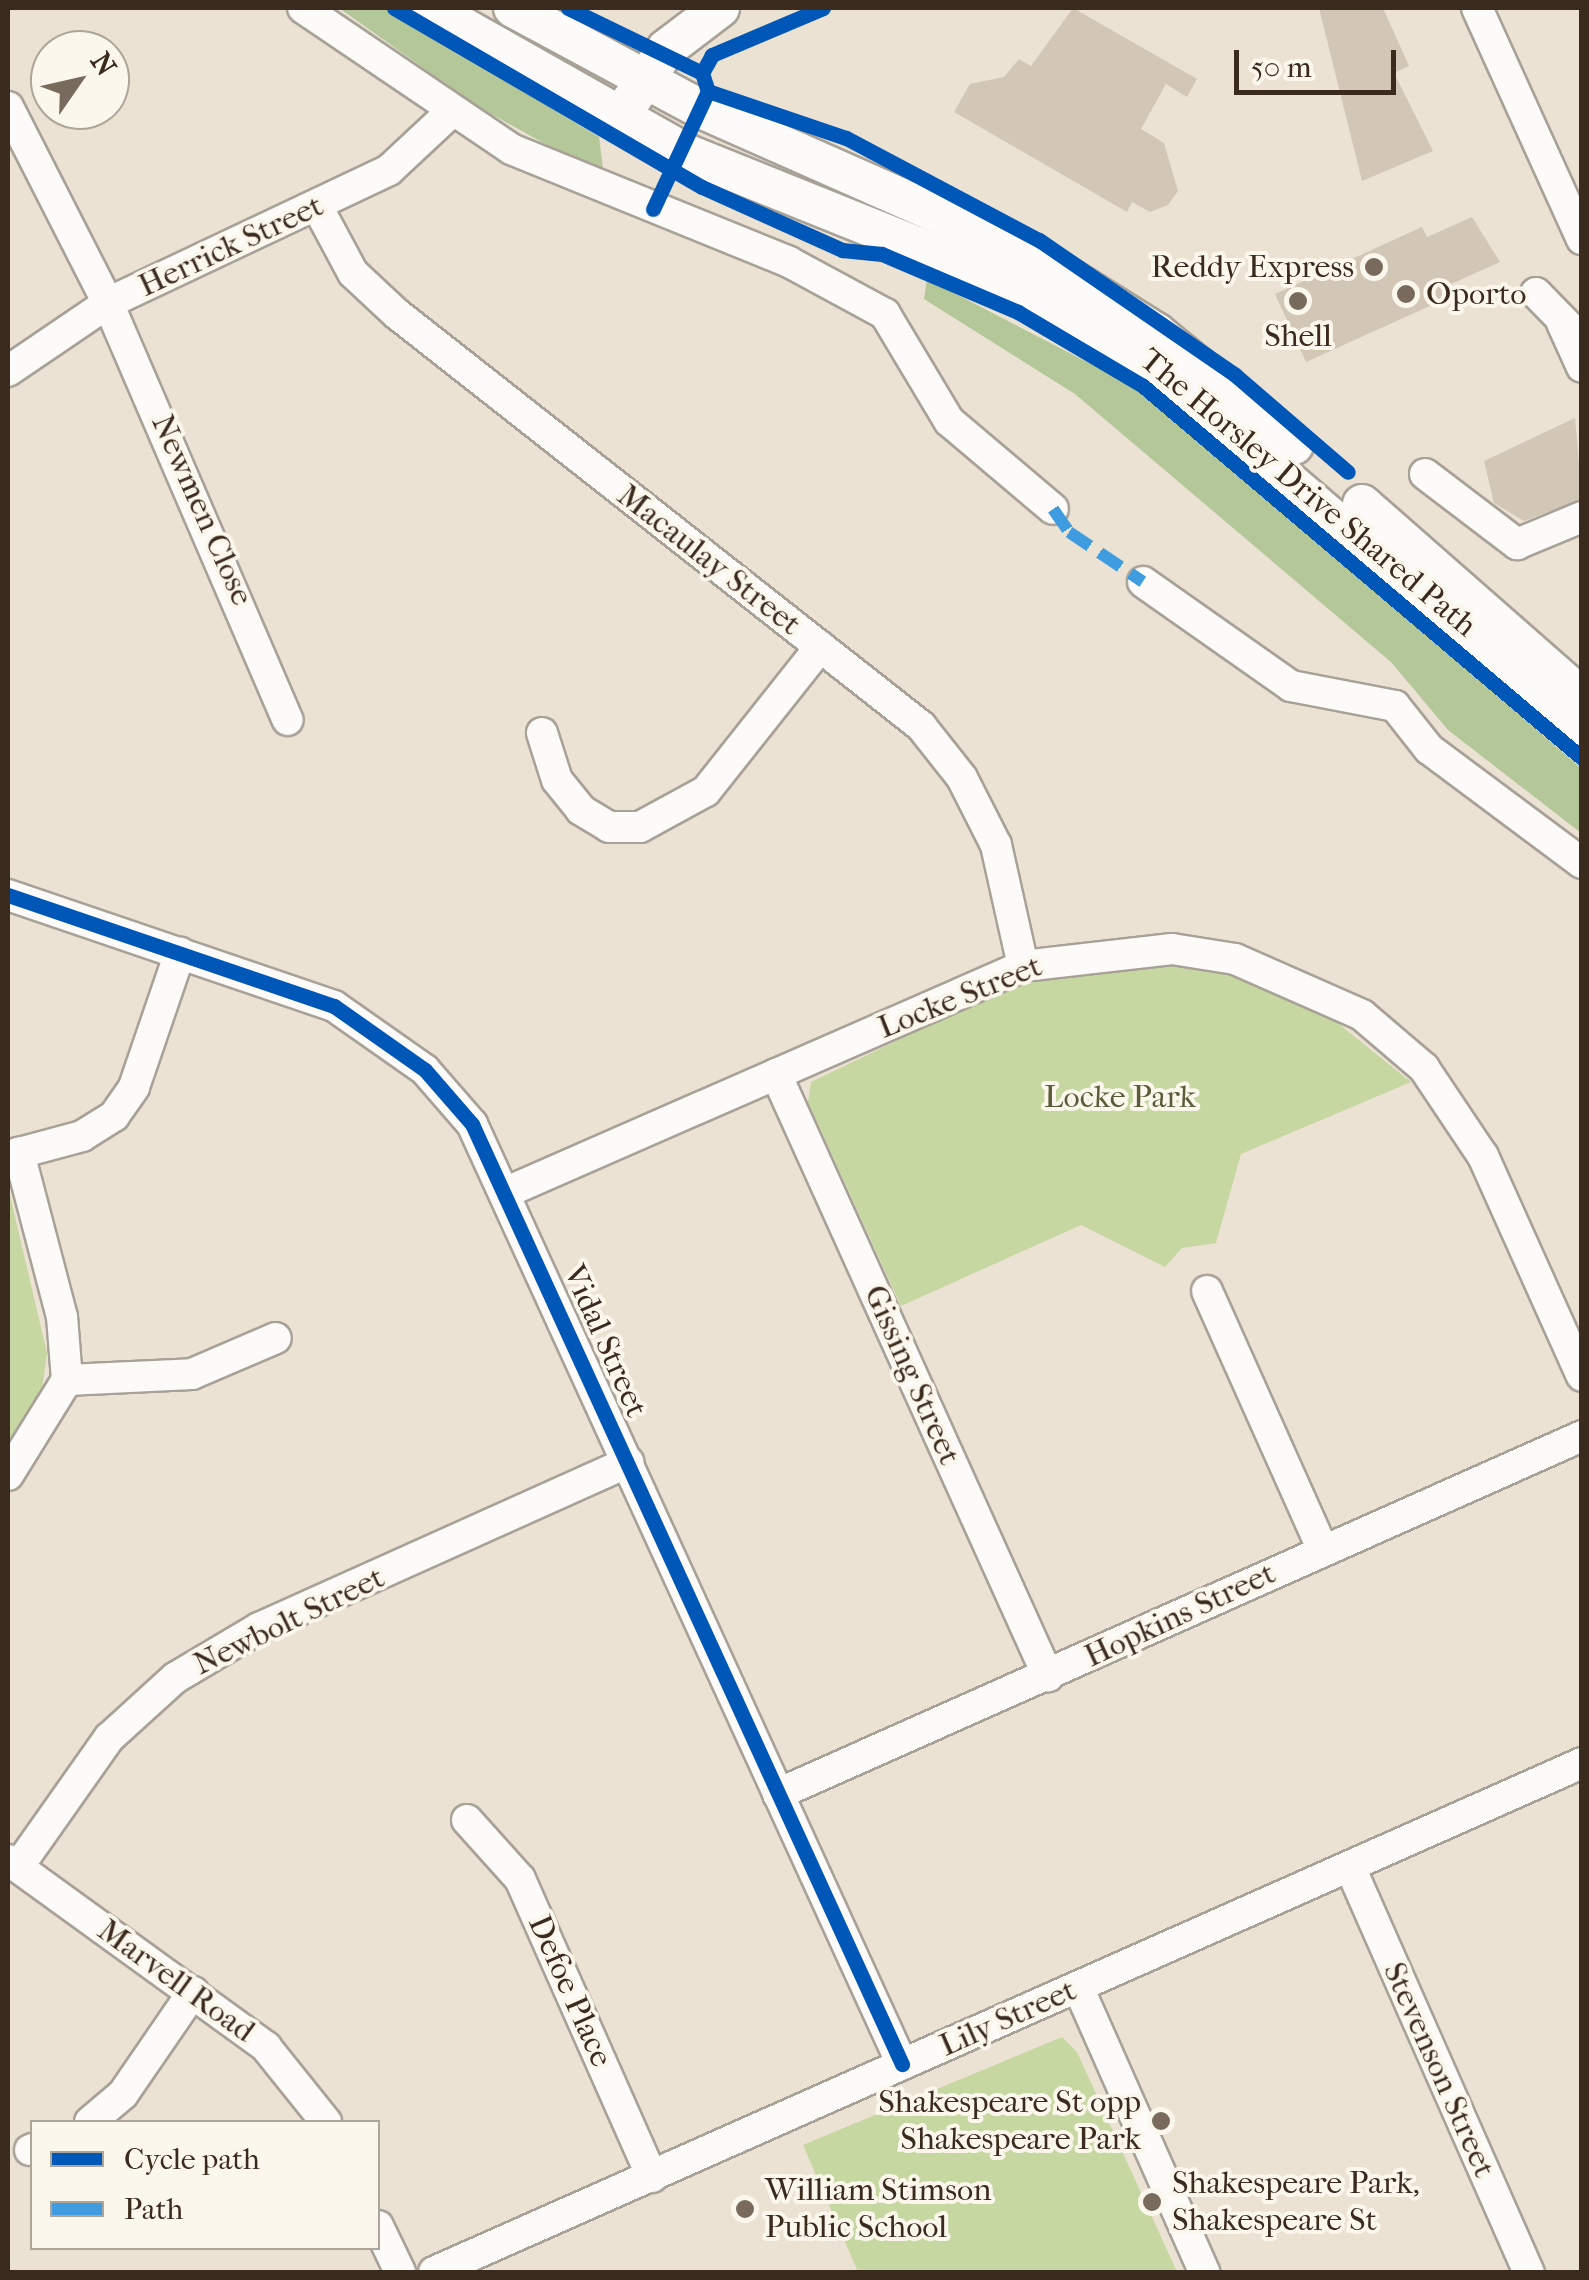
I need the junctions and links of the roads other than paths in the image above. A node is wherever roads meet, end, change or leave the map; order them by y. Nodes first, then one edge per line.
1 (304, 8) edge
2 (430, 8) edge
3 (513, 8) edge
4 (720, 8) edge
5 (1477, 8) edge
6 (644, 81) junction
7 (8, 107) edge
8 (449, 114) junction
9 (620, 119) junction
10 (317, 206) junction
11 (1582, 239) edge
12 (108, 303) junction
13 (1582, 340) edge
14 (1582, 367) edge
15 (8, 371) edge
16 (1425, 474) dead end
17 (1053, 509) dead end
18 (1582, 517) edge
19 (1144, 582) dead end
20 (820, 647) junction
21 (1582, 697) edge
22 (288, 720) dead end
23 (1582, 733) edge
24 (542, 734) dead end
25 (1582, 863) edge
26 (8, 895) edge
27 (180, 953) junction
28 (1023, 966) junction
29 (776, 1074) junction
30 (13, 1154) edge
31 (509, 1191) junction
32 (1207, 1291) dead end
33 (276, 1338) dead end
34 (1580, 1366) edge
35 (67, 1380) junction
36 (1582, 1436) edge
37 (628, 1462) junction
38 (8, 1475) edge
39 (1323, 1550) junction
40 (1048, 1676) junction
41 (1582, 1763) edge
42 (778, 1794) junction
43 (467, 1820) dead end
44 (13, 1863) edge
45 (1350, 1867) junction
46 (1078, 1987) junction
47 (193, 1992) junction
48 (902, 2064) junction
49 (92, 2120) edge
50 (324, 2120) edge
51 (652, 2177) junction
52 (380, 2230) edge
53 (400, 2272) edge
54 (434, 2272) edge
55 (1204, 2272) edge
56 (1529, 2272) edge

1 - 8 street
2 - 9 main road
3 - 6 main road
4 - 6 main road
5 - 11 street
6 - 9 main road
6 - 21 main road
7 - 12 street, Newmen Close
8 - 10 street, Herrick Street
8 - 17 street
9 - 23 main road
10 - 12 street, Herrick Street
10 - 20 street, Macaulay Street
12 - 15 street, Herrick Street
12 - 22 street, Newmen Close
13 - 14 street
16 - 18 street
19 - 25 street
20 - 24 street
20 - 28 street, Macaulay Street
26 - 27 street, Vidal Street
27 - 30 street
27 - 31 street, Vidal Street
28 - 29 street, Locke Street
28 - 34 street, Locke Street
29 - 31 street, Locke Street
29 - 40 street, Gissing Street
30 - 35 street
31 - 37 street, Vidal Street
32 - 39 street
33 - 35 street
35 - 38 street
36 - 39 street, Hopkins Street
37 - 42 street, Vidal Street
37 - 44 street, Newbolt Street
39 - 40 street, Hopkins Street
40 - 42 street, Hopkins Street
41 - 45 street, Lily Street
42 - 48 street, Vidal Street
43 - 51 street, Defoe Place
44 - 47 street, Marvell Road
45 - 46 street, Lily Street
45 - 56 street, Stevenson Street
46 - 48 street, Lily Street
46 - 55 street
47 - 49 street
47 - 50 street, Marvell Road
48 - 51 street, Lily Street
51 - 54 street, Lily Street
52 - 53 street

